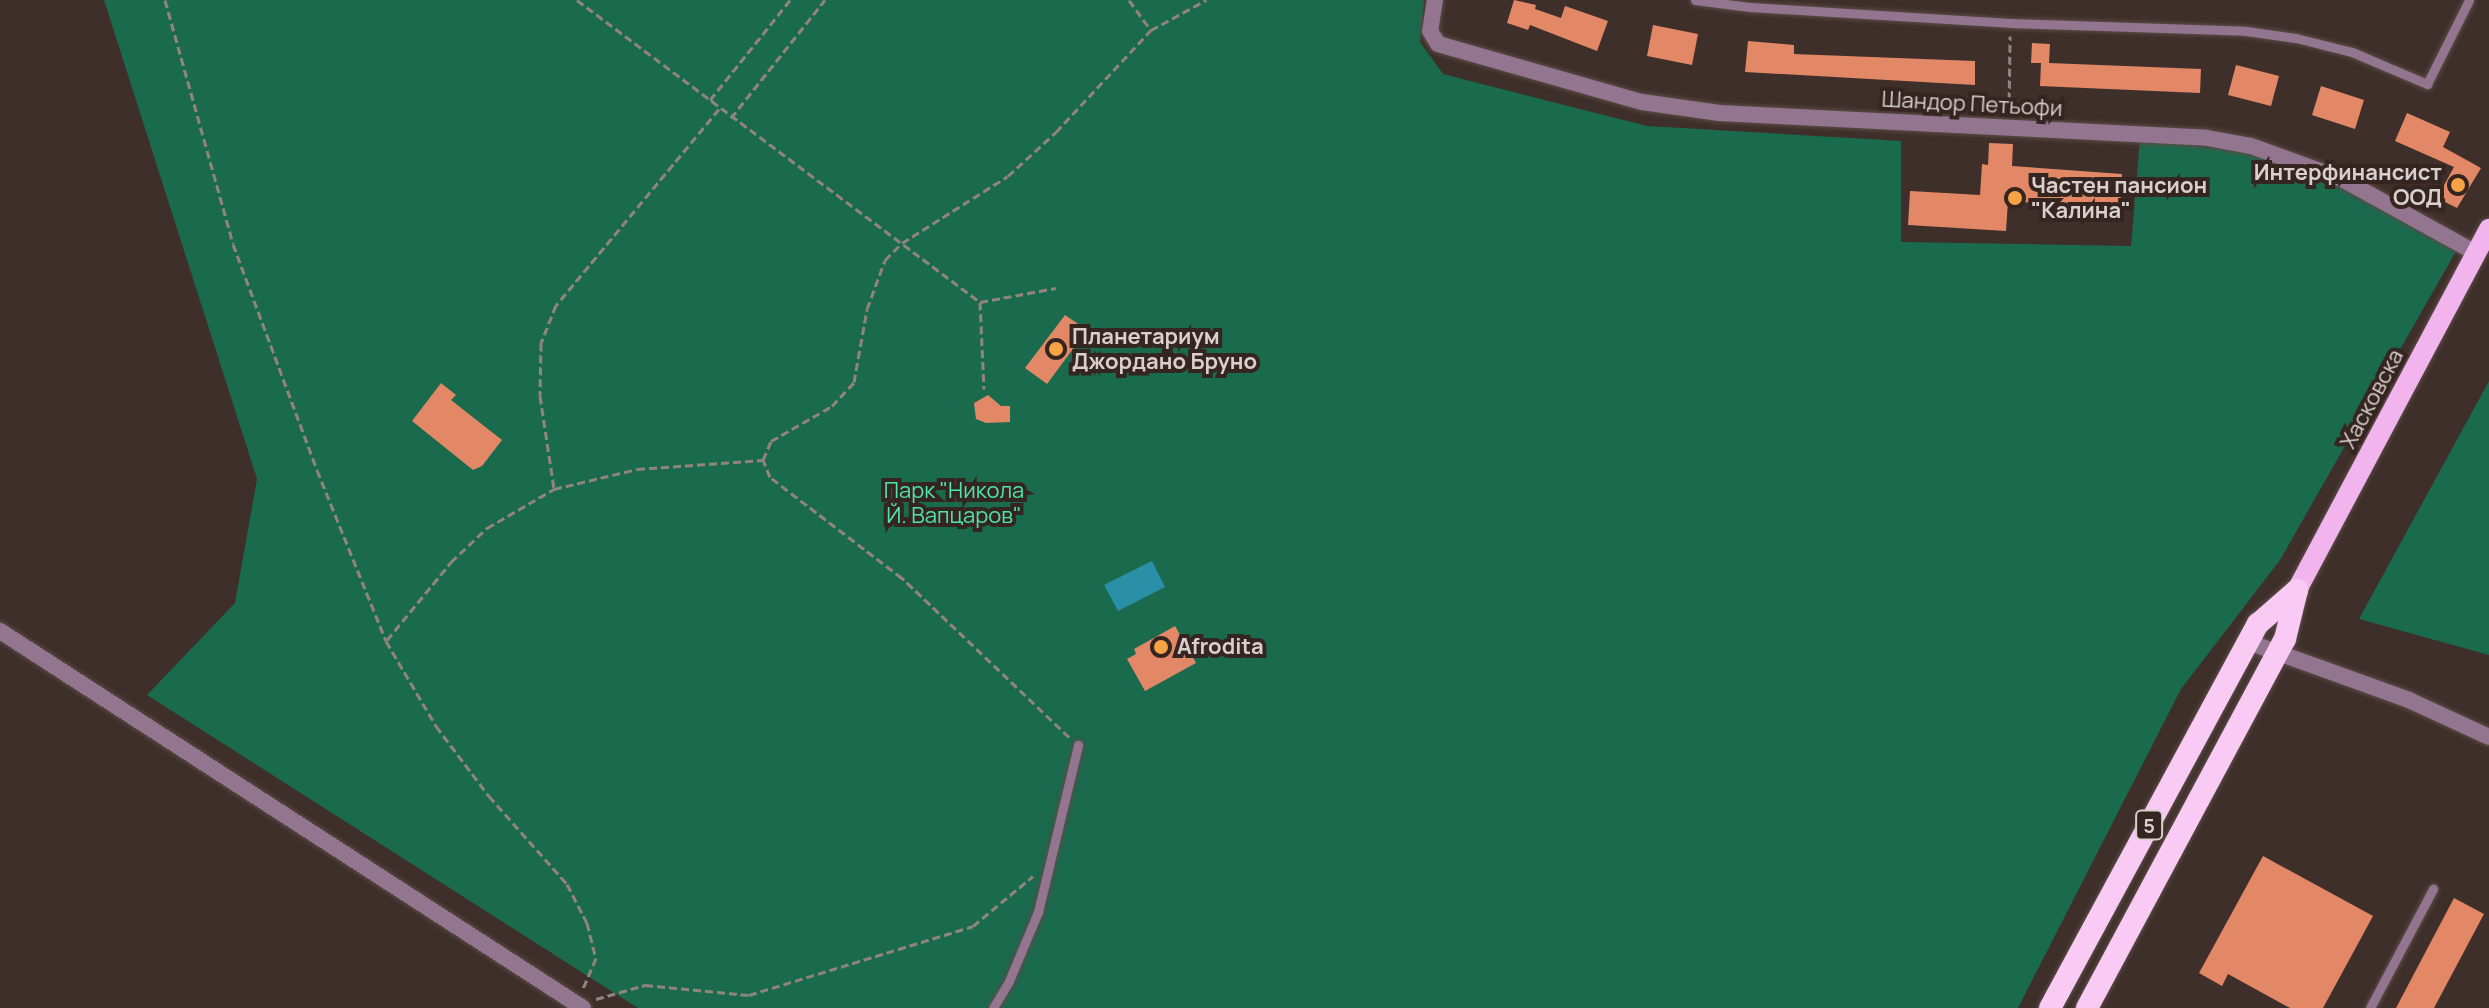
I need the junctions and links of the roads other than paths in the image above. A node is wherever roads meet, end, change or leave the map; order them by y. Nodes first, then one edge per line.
1 (1435, 0) edge
2 (1695, 0) edge
3 (2469, 0) edge
4 (2489, 229) edge
5 (2476, 253) junction
6 (2297, 590) junction
7 (0, 631) edge
8 (2248, 642) junction
9 (2278, 654) junction
10 (2489, 737) edge
11 (1078, 745) road end
12 (2433, 889) dead end
13 (580, 1006) edge
14 (993, 1008) edge
15 (2050, 1008) edge
16 (2087, 1008) edge
17 (2370, 1008) edge

1 - 5 street, Шандор Петьофи
2 - 3 lane
4 - 5 main road, Хасковска / 5
5 - 6 main road, Хасковска / 5
6 - 8 highway, 5
6 - 9 highway, 5
7 - 13 street
8 - 9 street
8 - 15 highway, 5
9 - 10 street
9 - 16 highway, 5
11 - 14 lane
12 - 17 lane

